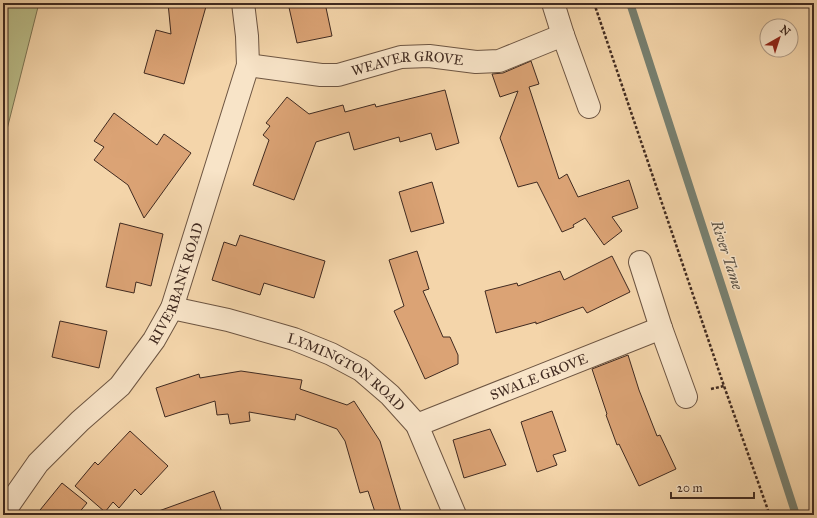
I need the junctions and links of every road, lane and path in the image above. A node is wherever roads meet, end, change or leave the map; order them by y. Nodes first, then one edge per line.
1 (244, 3) edge
2 (553, 3) edge
3 (594, 3) edge
4 (563, 35) junction
5 (248, 65) junction
6 (589, 107) dead end
7 (640, 262) dead end
8 (172, 308) junction
9 (661, 328) junction
10 (686, 397) dead end
11 (417, 425) junction
12 (4, 515) edge
13 (455, 515) edge
14 (768, 515) edge

1 - 5 street, RIVERBANK ROAD
2 - 4 street
3 - 14 path
4 - 5 street, WEAVER GROVE
4 - 6 street
5 - 8 street, RIVERBANK ROAD
7 - 9 street
8 - 11 street, LYMINGTON ROAD
8 - 12 street, RIVERBANK ROAD
9 - 10 street
9 - 11 street, SWALE GROVE
11 - 13 street, LYMINGTON ROAD

